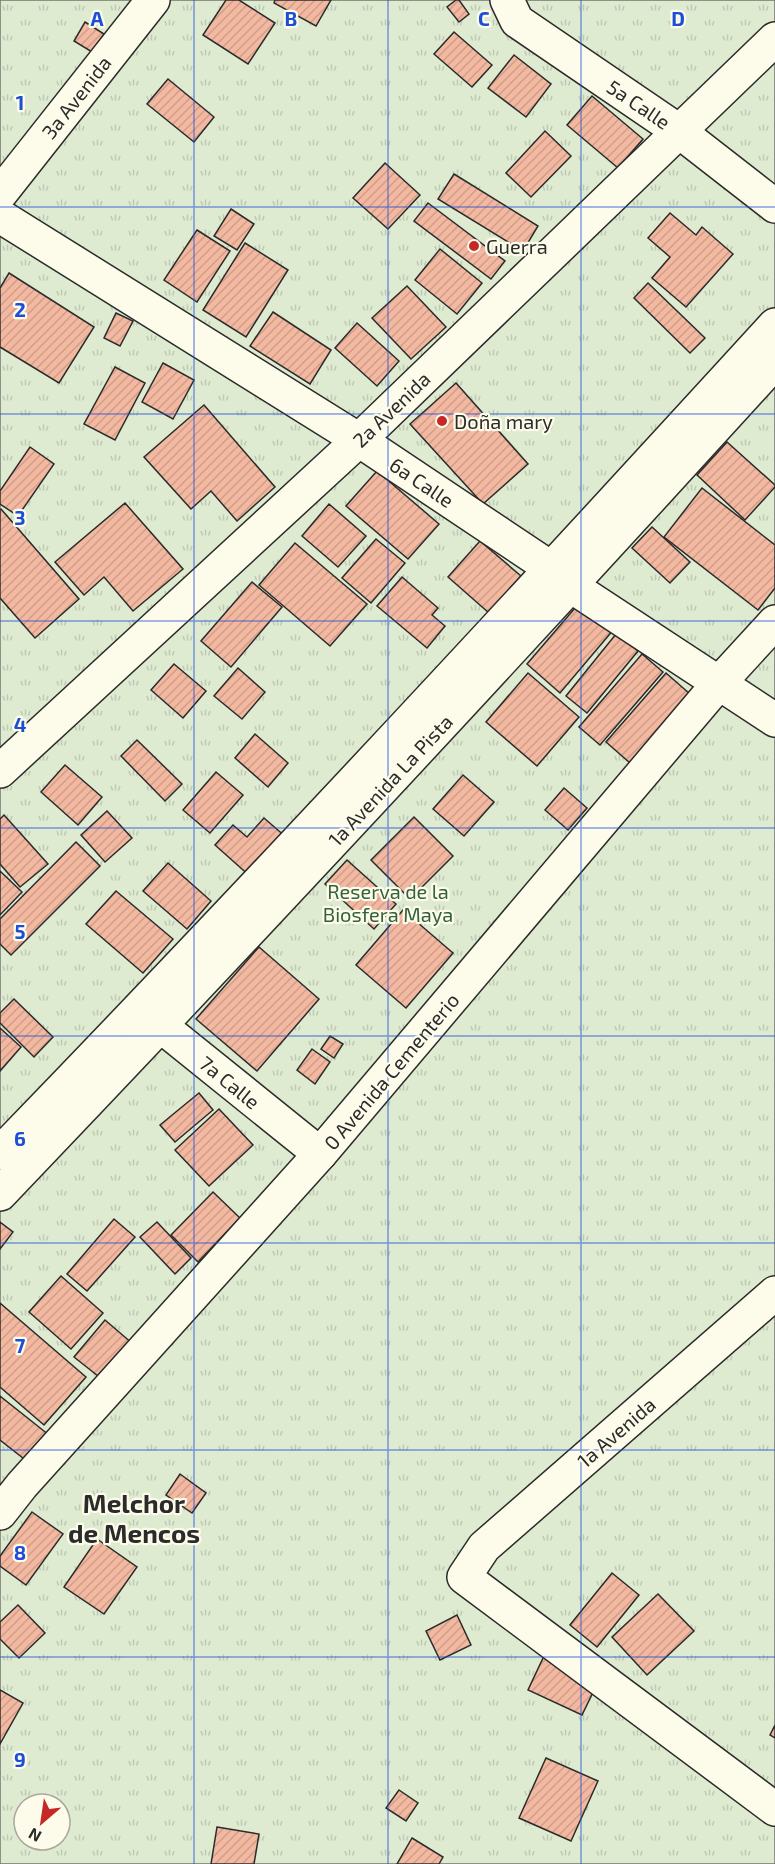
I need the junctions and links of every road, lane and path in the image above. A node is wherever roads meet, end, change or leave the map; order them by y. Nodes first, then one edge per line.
1 (153, 0) edge
2 (507, 0) edge
3 (775, 39) edge
4 (680, 132) junction
5 (0, 194) edge
6 (775, 206) edge
7 (0, 216) edge
8 (775, 325) edge
9 (775, 362) edge
10 (359, 440) junction
11 (562, 578) junction
12 (775, 622) edge
13 (719, 683) junction
14 (775, 720) edge
15 (0, 771) edge
16 (153, 1016) junction
17 (0, 1153) edge
18 (320, 1154) junction
19 (0, 1194) edge
20 (775, 1293) edge
21 (11, 1475) edge
22 (0, 1513) edge
23 (775, 1809) edge

1 - 5 street, 3a Avenida
2 - 4 street, 5a Calle
3 - 4 street, 2a Avenida
4 - 6 street, 5a Calle
4 - 10 street, 2a Avenida
7 - 10 street, 6a Calle
8 - 11 street, 1a Avenida La Pista
9 - 11 street, 1a Avenida La Pista
10 - 11 street, 6a Calle
10 - 15 street, 2a Avenida
11 - 13 street, 6a Calle
11 - 16 street, 1a Avenida La Pista
12 - 13 street, 0 Avenida Cementerio
13 - 14 street, 6a Calle
13 - 18 street, 0 Avenida Cementerio
16 - 17 street, 1a Avenida La Pista
16 - 18 street, 7a Calle
16 - 19 street, 1a Avenida La Pista
18 - 21 street, 0 Avenida Cementerio
20 - 23 street, 1a Avenida
21 - 22 street, 0 Avenida Cementerio

